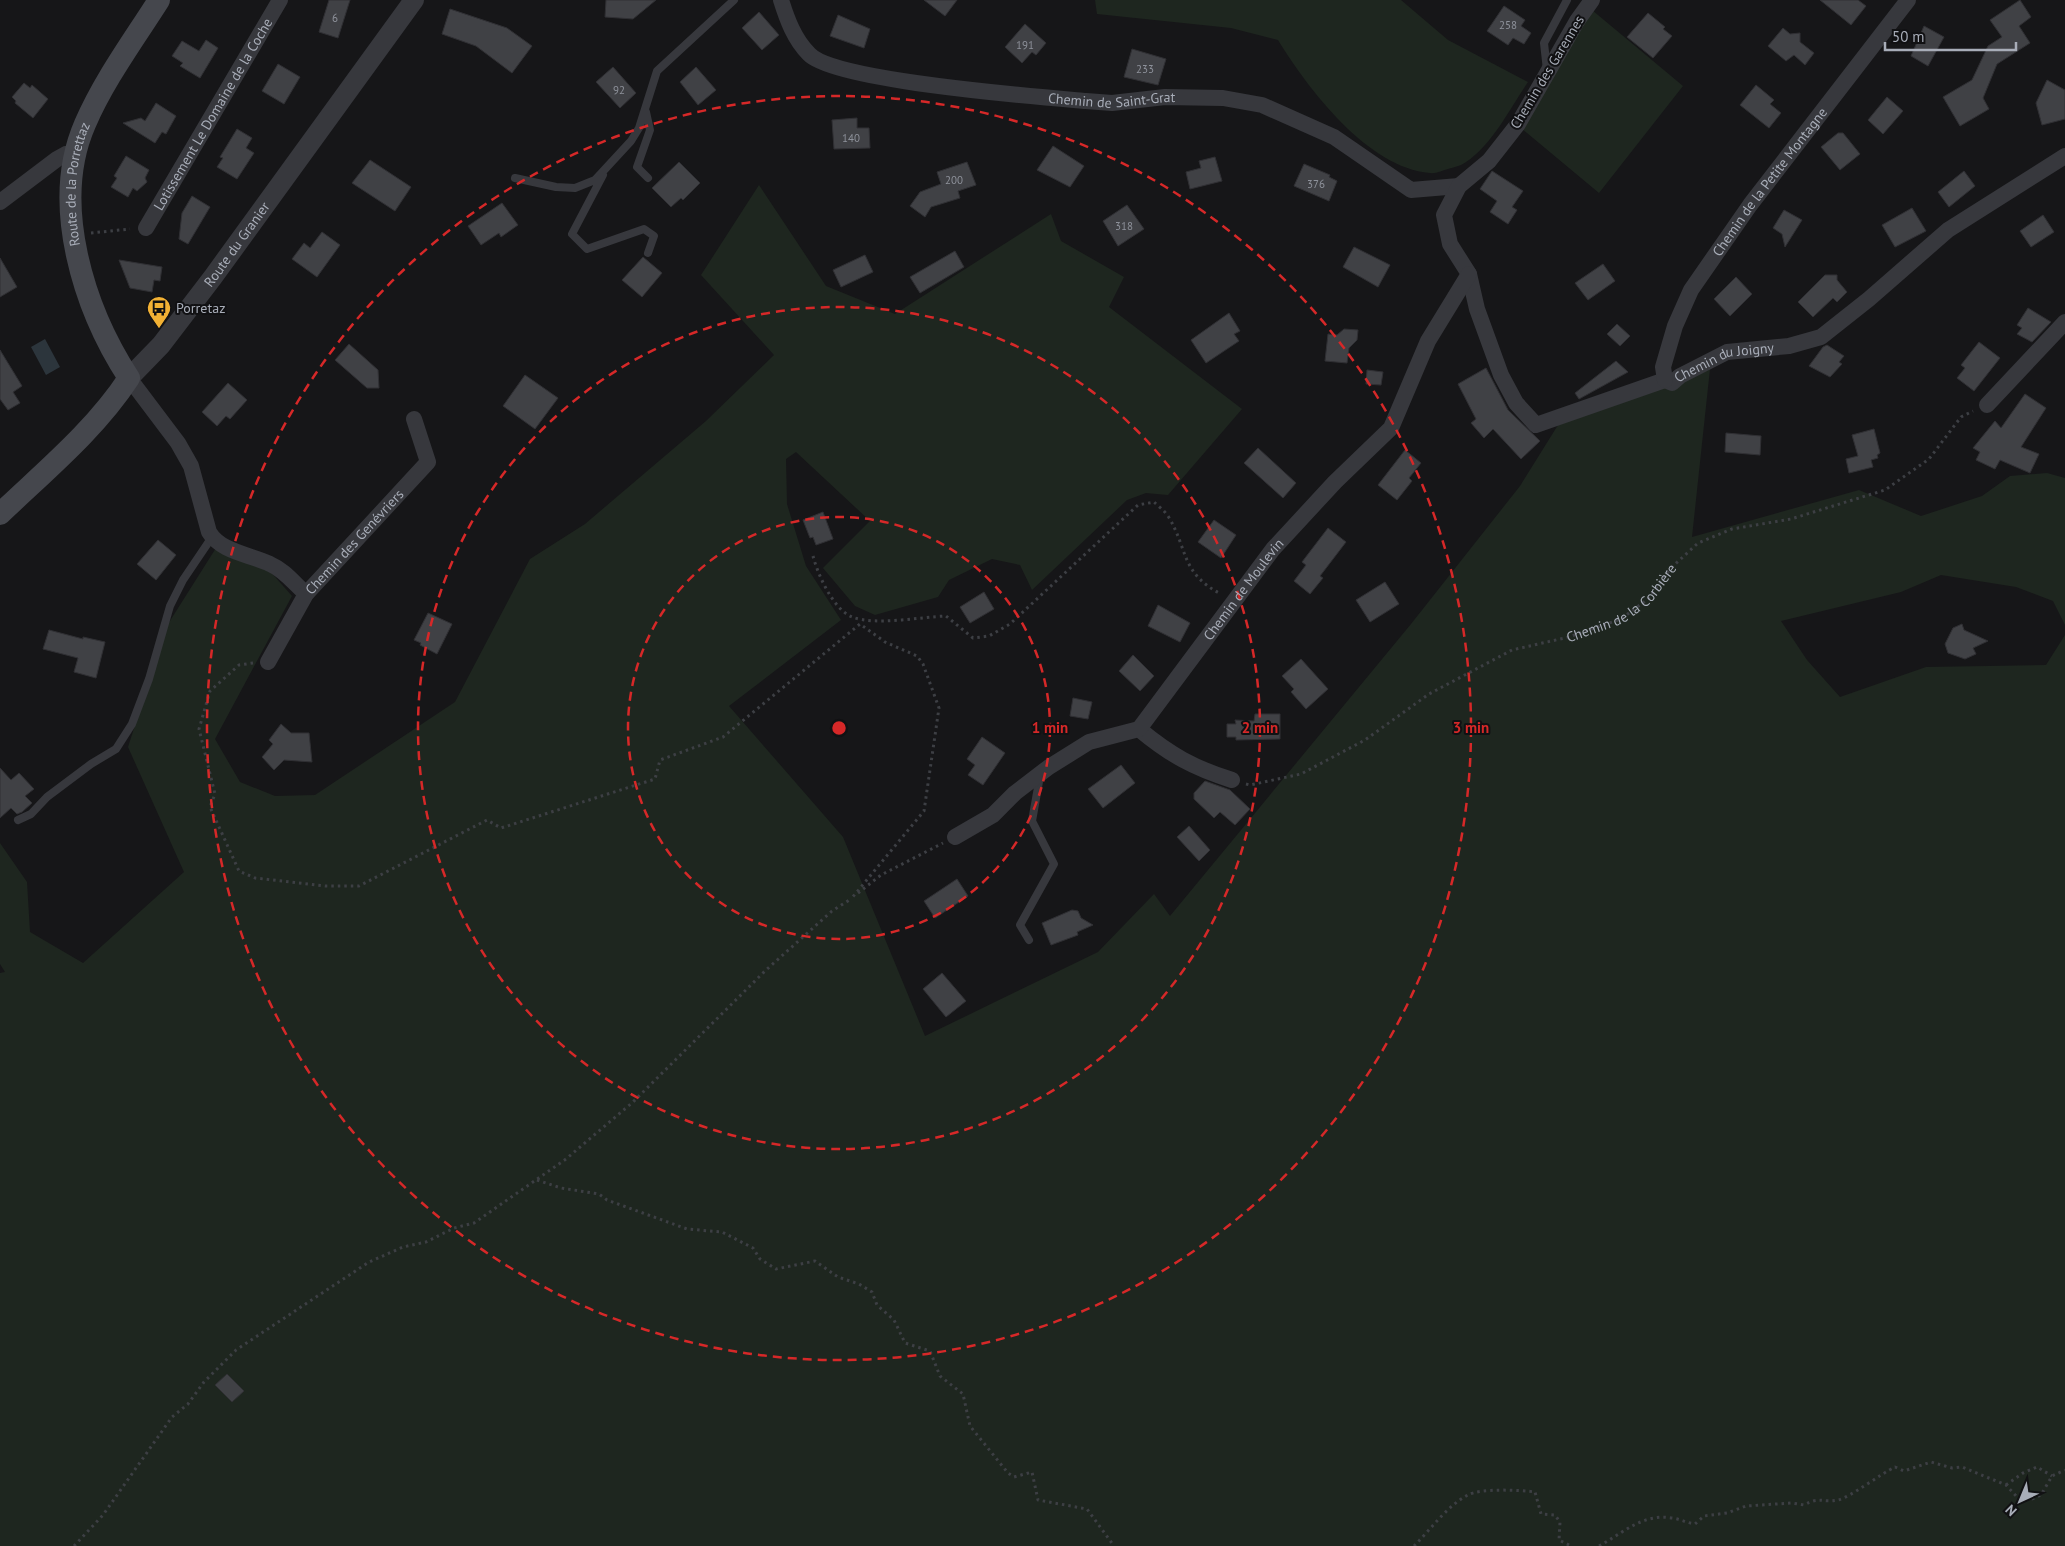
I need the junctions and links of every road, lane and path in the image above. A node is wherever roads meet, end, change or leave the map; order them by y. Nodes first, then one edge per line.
1 (159, 0) edge
2 (280, 0) edge
3 (414, 0) edge
4 (734, 0) edge
5 (781, 0) edge
6 (1568, 0) edge
7 (1592, 0) edge
8 (1908, 0) edge
9 (1547, 73) junction
10 (646, 112) junction
11 (76, 153) junction
12 (2065, 156) edge
13 (607, 169) junction
14 (515, 178) dead end
15 (648, 178) dead end
16 (1459, 186) junction
17 (0, 202) edge
18 (146, 228) joint
19 (73, 235) junction
20 (648, 253) dead end
21 (1469, 274) junction
22 (2065, 322) edge
23 (129, 378) junction
24 (1665, 380) junction
25 (1987, 405) joint
26 (414, 419) dead end
27 (0, 514) edge
28 (212, 537) junction
29 (813, 556) dead end
30 (306, 594) junction
31 (1234, 601) junction
32 (268, 662) joint
33 (1140, 729) junction
34 (1040, 774) junction
35 (1232, 780) joint
36 (18, 820) dead end
37 (955, 837) joint
38 (851, 899) junction
39 (1030, 940) dead end
40 (537, 1180) junction
41 (2065, 1470) edge
42 (2052, 1476) junction
43 (2006, 1485) junction
44 (74, 1546) edge
45 (1114, 1546) edge
46 (1414, 1546) edge
47 (1570, 1546) edge
48 (1600, 1546) edge

1 - 11 main road, Route de la Porrettaz
2 - 18 street, Lotissement Le Domaine de la Coche
3 - 23 street, Route du Granier
4 - 10 lane
5 - 16 street, Chemin de Saint-Grat
6 - 9 lane
7 - 9 street, Chemin des Garennes
8 - 24 street, Chemin de la Petite Montagne
9 - 16 street, Chemin des Garennes
10 - 13 lane
10 - 15 lane
11 - 17 street
11 - 19 main road, Route de la Porrettaz
12 - 24 street, Chemin du Joigny
13 - 14 lane
13 - 20 lane
16 - 21 street, Chemin du Joigny
18 - 19 path
19 - 23 main road, Route de la Porrettaz
21 - 24 street, Chemin du Joigny
21 - 31 street, Chemin de Moulevin
22 - 25 street
23 - 27 main road, Route du Granier
23 - 28 street
25 - 35 path, Chemin de la Corbière
26 - 30 street, Chemin des Genévriers
28 - 30 street, Chemin des Genévriers
28 - 36 lane
29 - 31 path
30 - 32 street
31 - 33 street, Chemin de Moulevin
32 - 38 path
33 - 34 street
33 - 35 street
34 - 37 street
34 - 39 lane
37 - 38 path
38 - 40 path
40 - 44 path
40 - 45 path
41 - 42 path
42 - 43 path
42 - 43 path
43 - 48 path
46 - 47 path

